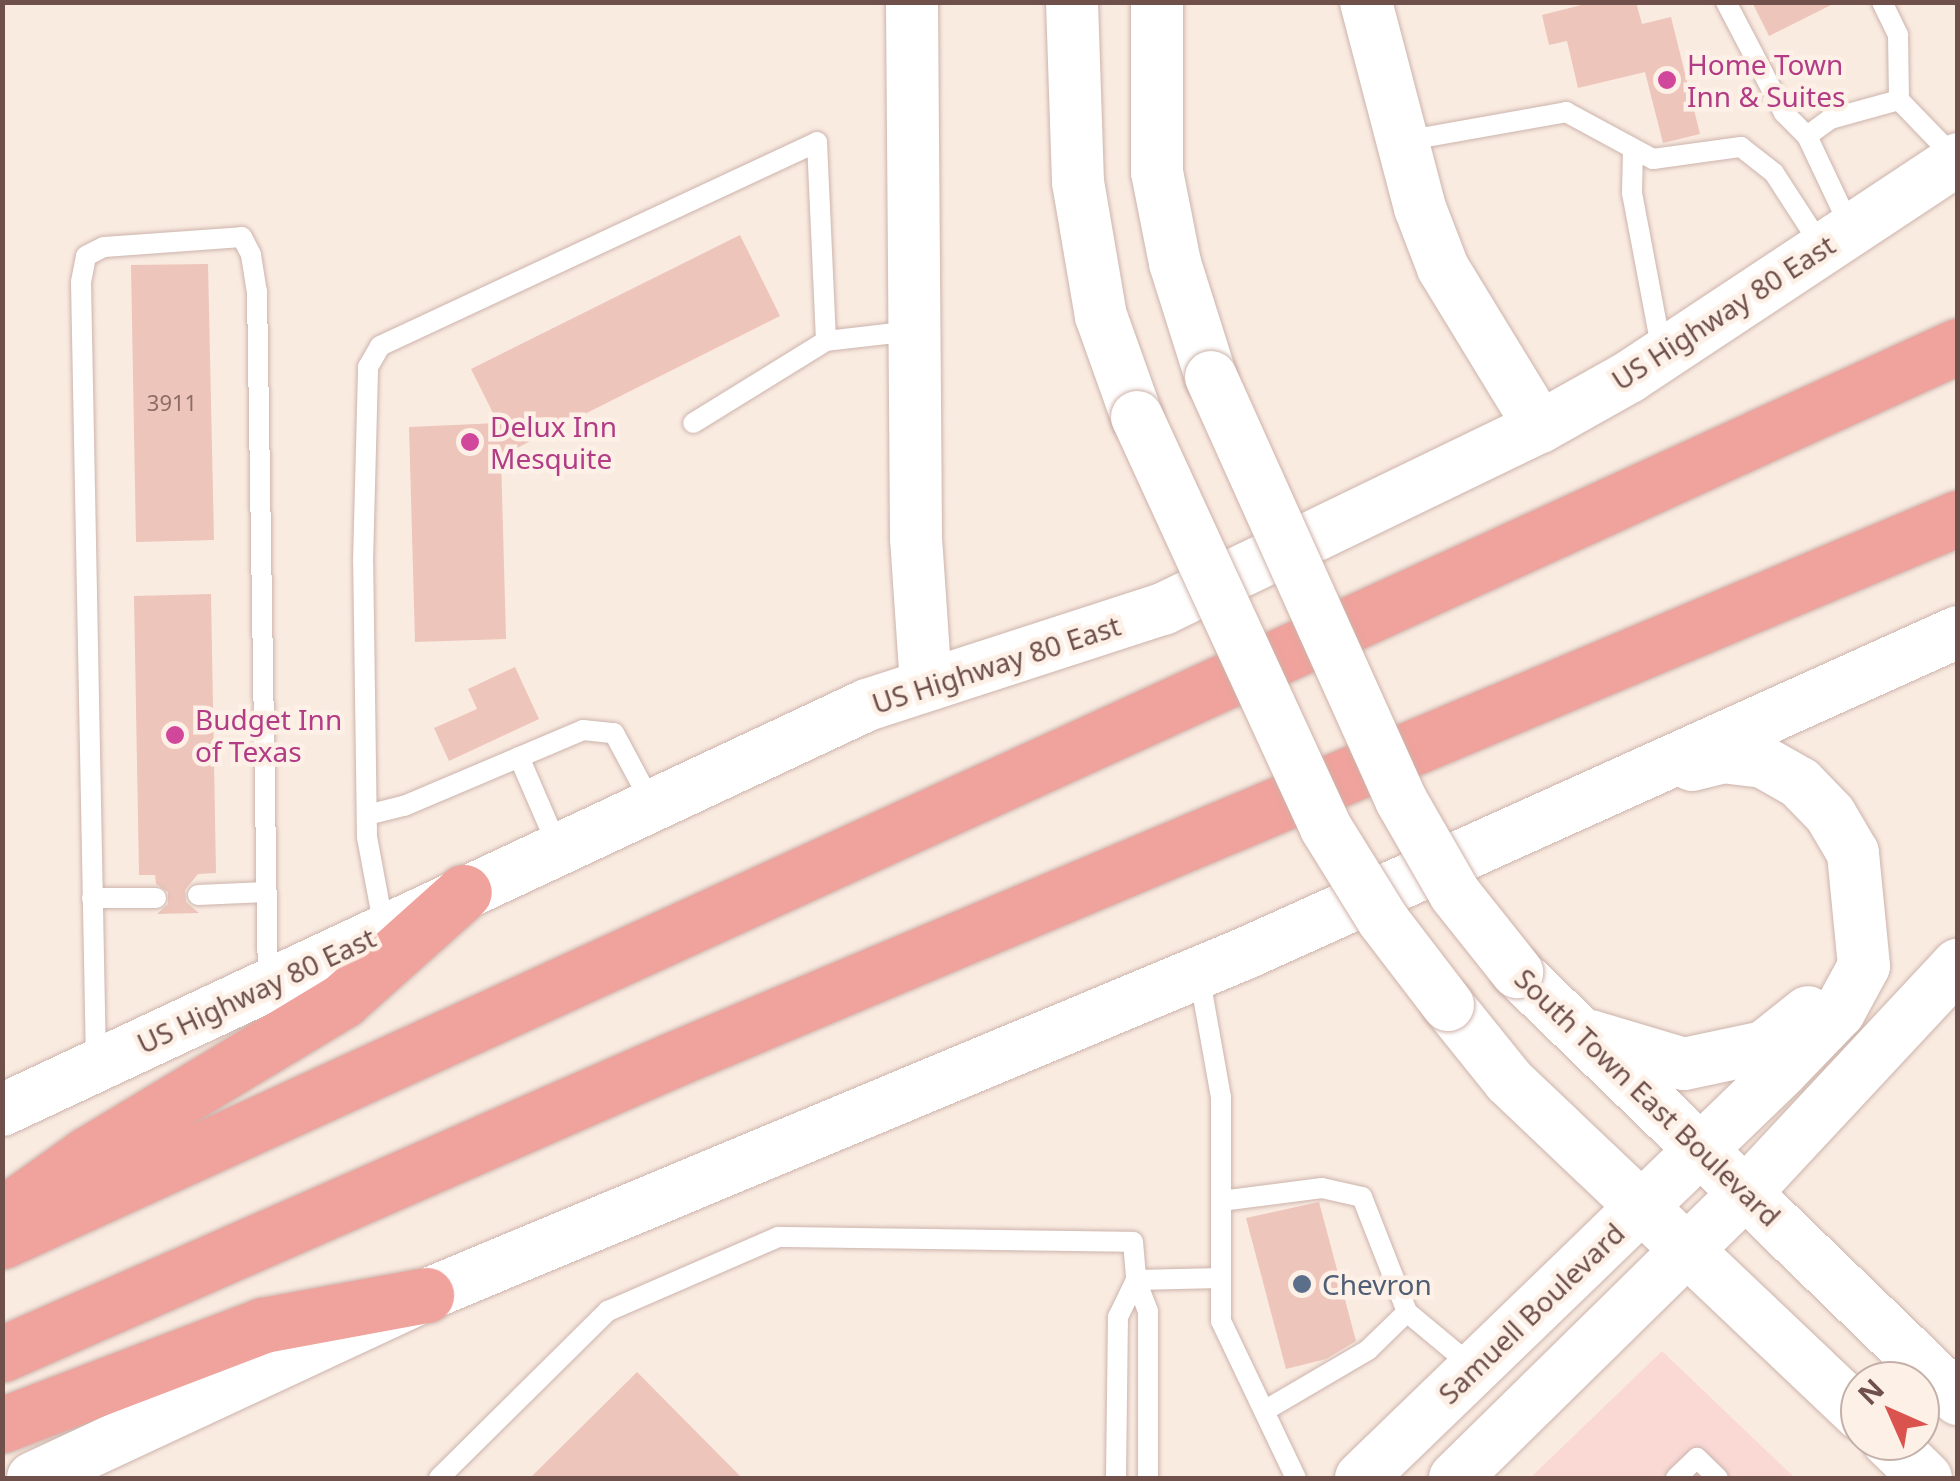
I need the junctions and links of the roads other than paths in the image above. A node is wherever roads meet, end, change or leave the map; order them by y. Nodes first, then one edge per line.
1 (912, 2) edge
2 (1072, 2) edge
3 (1157, 2) edge
4 (1366, 2) edge
5 (1726, 2) edge
6 (1882, 2) edge
7 (1899, 100) junction
8 (1808, 136) junction
9 (1402, 142) junction
10 (1632, 149) junction
11 (1957, 160) edge
12 (1836, 238) junction
13 (915, 330) junction
14 (826, 341) junction
15 (1958, 346) edge
16 (1662, 354) junction
17 (693, 423) dead end
18 (1540, 427) junction
19 (1958, 518) edge
20 (1958, 632) edge
21 (926, 685) junction
22 (520, 757) junction
23 (1638, 779) junction
24 (653, 806) junction
25 (366, 815) junction
26 (560, 849) junction
27 (266, 892) junction
28 (464, 892) junction
29 (198, 896) dead end
30 (92, 898) junction
31 (156, 898) dead end
32 (1858, 924) junction
33 (384, 930) junction
34 (1958, 965) edge
35 (1198, 973) junction
36 (268, 984) junction
37 (1578, 1032) junction
38 (96, 1065) junction
39 (2, 1110) edge
40 (1702, 1149) junction
41 (1746, 1192) junction
42 (1221, 1201) junction
43 (1643, 1205) junction
44 (2, 1214) edge
45 (2, 1241) edge
46 (1689, 1247) junction
47 (1221, 1278) junction
48 (1136, 1280) junction
49 (426, 1295) junction
50 (1407, 1312) junction
51 (2, 1354) edge
52 (1474, 1368) junction
53 (1840, 1394) edge
54 (1958, 1399) edge
55 (1264, 1410) junction
56 (2, 1425) edge
57 (96, 1466) edge
58 (32, 1478) edge
59 (439, 1478) edge
60 (1116, 1478) edge
61 (1148, 1478) edge
62 (1296, 1478) edge
63 (1361, 1478) edge
64 (1455, 1478) edge
65 (1676, 1478) edge
66 (1718, 1478) edge

1 - 13 main road
2 - 43 main road, bridge
3 - 37 main road, South Town East Boulevard, bridge
4 - 9 main road
5 - 8 lane
6 - 7 lane
7 - 8 lane
7 - 11 lane
8 - 12 lane
9 - 10 lane
9 - 18 main road
10 - 12 lane
10 - 16 lane
11 - 12 main road, US Highway 80 East
12 - 16 main road, US Highway 80 East
13 - 14 lane
13 - 21 main road
14 - 17 lane
14 - 25 lane
15 - 45 highway
16 - 18 main road, US Highway 80 East
18 - 21 main road, US Highway 80 East
19 - 51 highway
20 - 23 main road
21 - 24 main road, US Highway 80 East
22 - 24 lane
22 - 25 lane
22 - 26 lane
23 - 32 main road, Samuell Boulevard
23 - 35 main road
24 - 26 main road, US Highway 80 East
25 - 33 lane
26 - 28 main road, US Highway 80 East
27 - 29 lane
27 - 30 lane
27 - 36 lane
28 - 33 main road, US Highway 80 East
28 - 44 highway
30 - 31 lane
30 - 38 lane
32 - 37 main road
32 - 40 main road, Samuell Boulevard
33 - 36 main road, US Highway 80 East
34 - 41 main road
35 - 42 lane
35 - 49 main road
36 - 38 main road, US Highway 80 East
37 - 40 main road, South Town East Boulevard
38 - 39 main road, US Highway 80 East
40 - 41 main road, South Town East Boulevard
40 - 43 main road, Samuell Boulevard
41 - 46 main road
41 - 54 main road, South Town East Boulevard
42 - 47 lane
42 - 50 lane
43 - 46 main road
43 - 52 main road, Samuell Boulevard
46 - 53 main road
46 - 64 main road
47 - 48 lane
47 - 55 lane
48 - 59 lane
48 - 60 lane
48 - 61 lane
49 - 56 highway
49 - 57 main road
50 - 52 lane
50 - 55 lane
52 - 63 main road, Samuell Boulevard
55 - 62 lane
57 - 58 main road
65 - 66 lane

